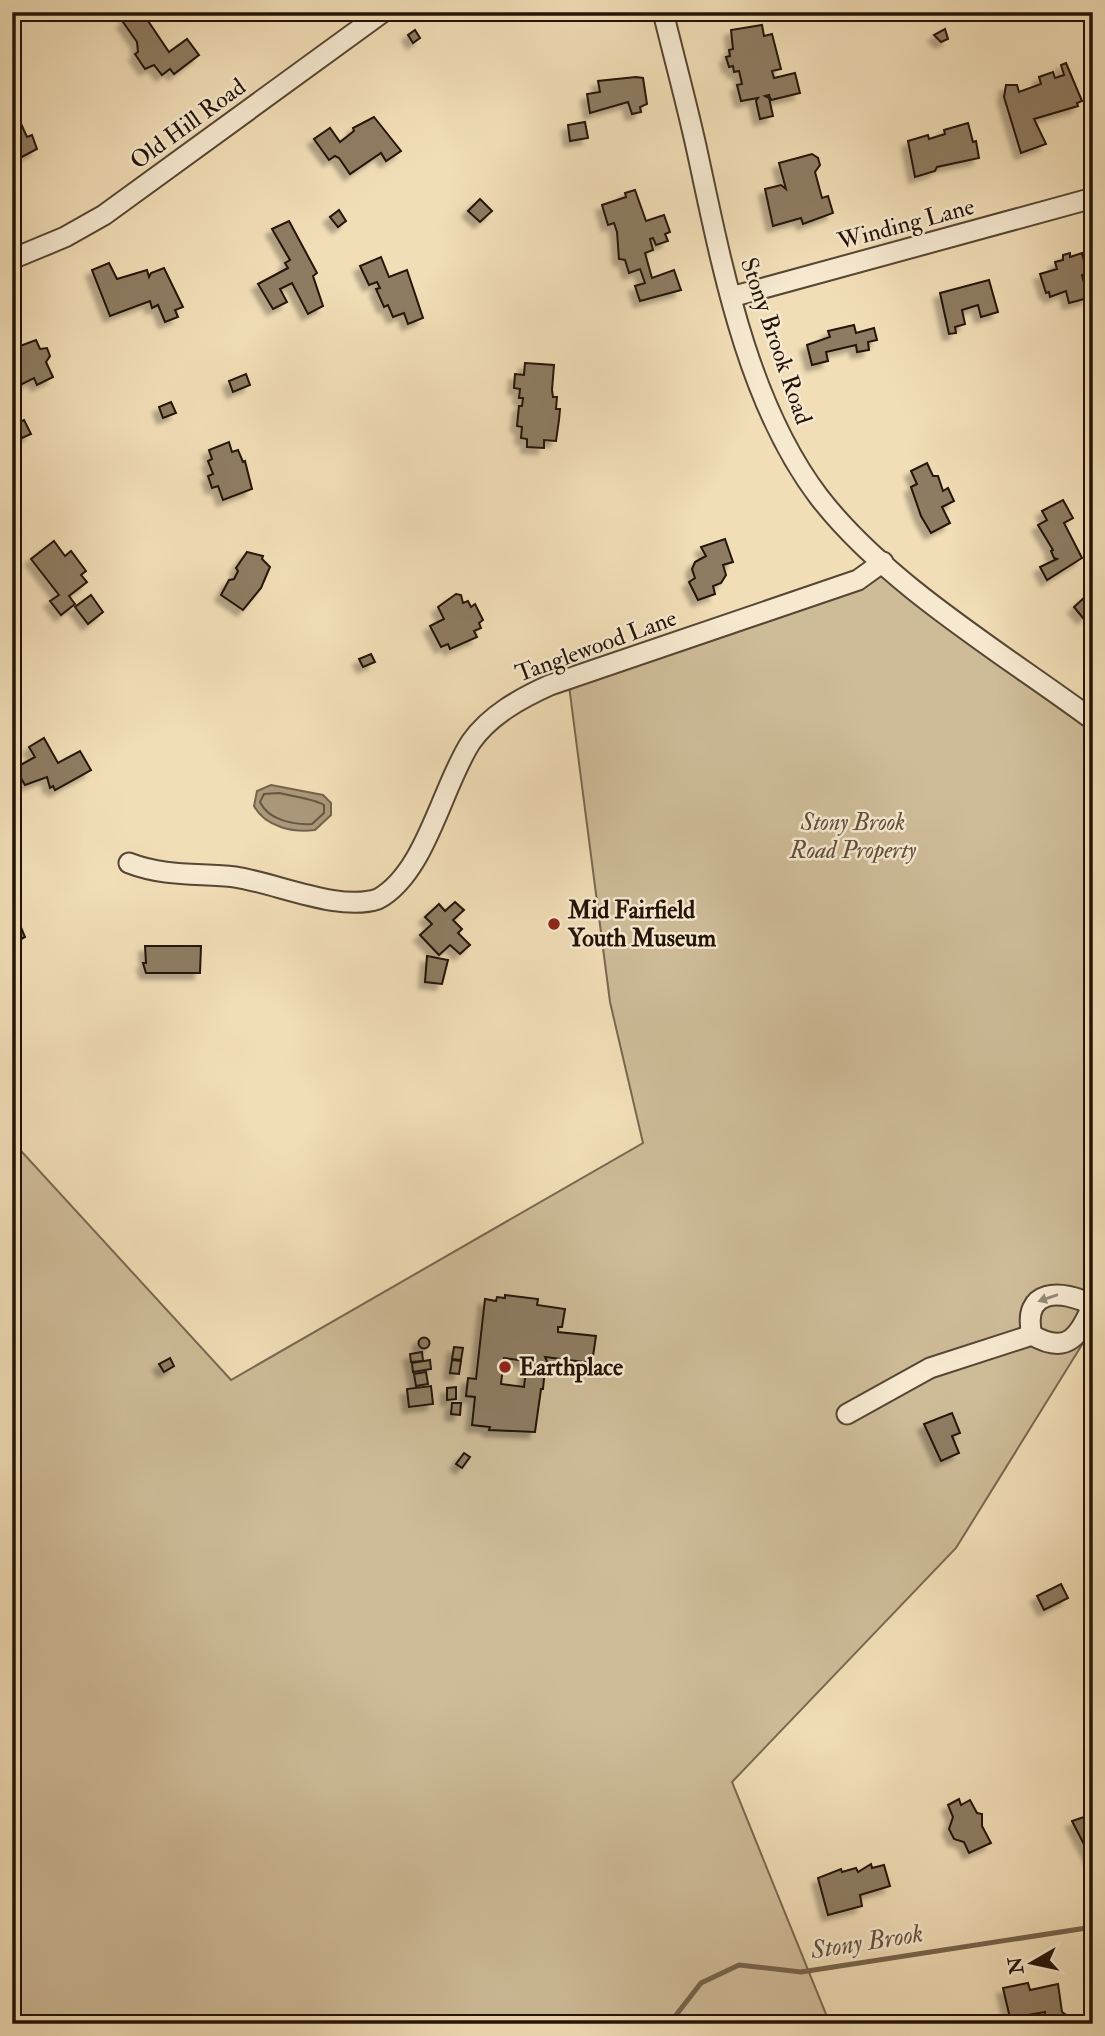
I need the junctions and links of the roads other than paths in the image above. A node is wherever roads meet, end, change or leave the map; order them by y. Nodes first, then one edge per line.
1 (383, 12) edge
2 (663, 12) edge
3 (363, 19) edge
4 (1093, 198) edge
5 (12, 259) edge
6 (731, 297) junction
7 (883, 562) junction
8 (1093, 720) edge
9 (129, 863) dead end
10 (1092, 1304) edge
11 (1032, 1335) junction
12 (847, 1414) dead end

1 - 3 street, Old Hill Road
2 - 6 street, Stony Brook Road
3 - 5 street, Old Hill Road
4 - 6 street, Winding Lane
6 - 7 street, Stony Brook Road
7 - 8 street, Stony Brook Road
7 - 9 street, Tanglewood Lane
10 - 11 street
10 -> 11 street
11 - 12 street

